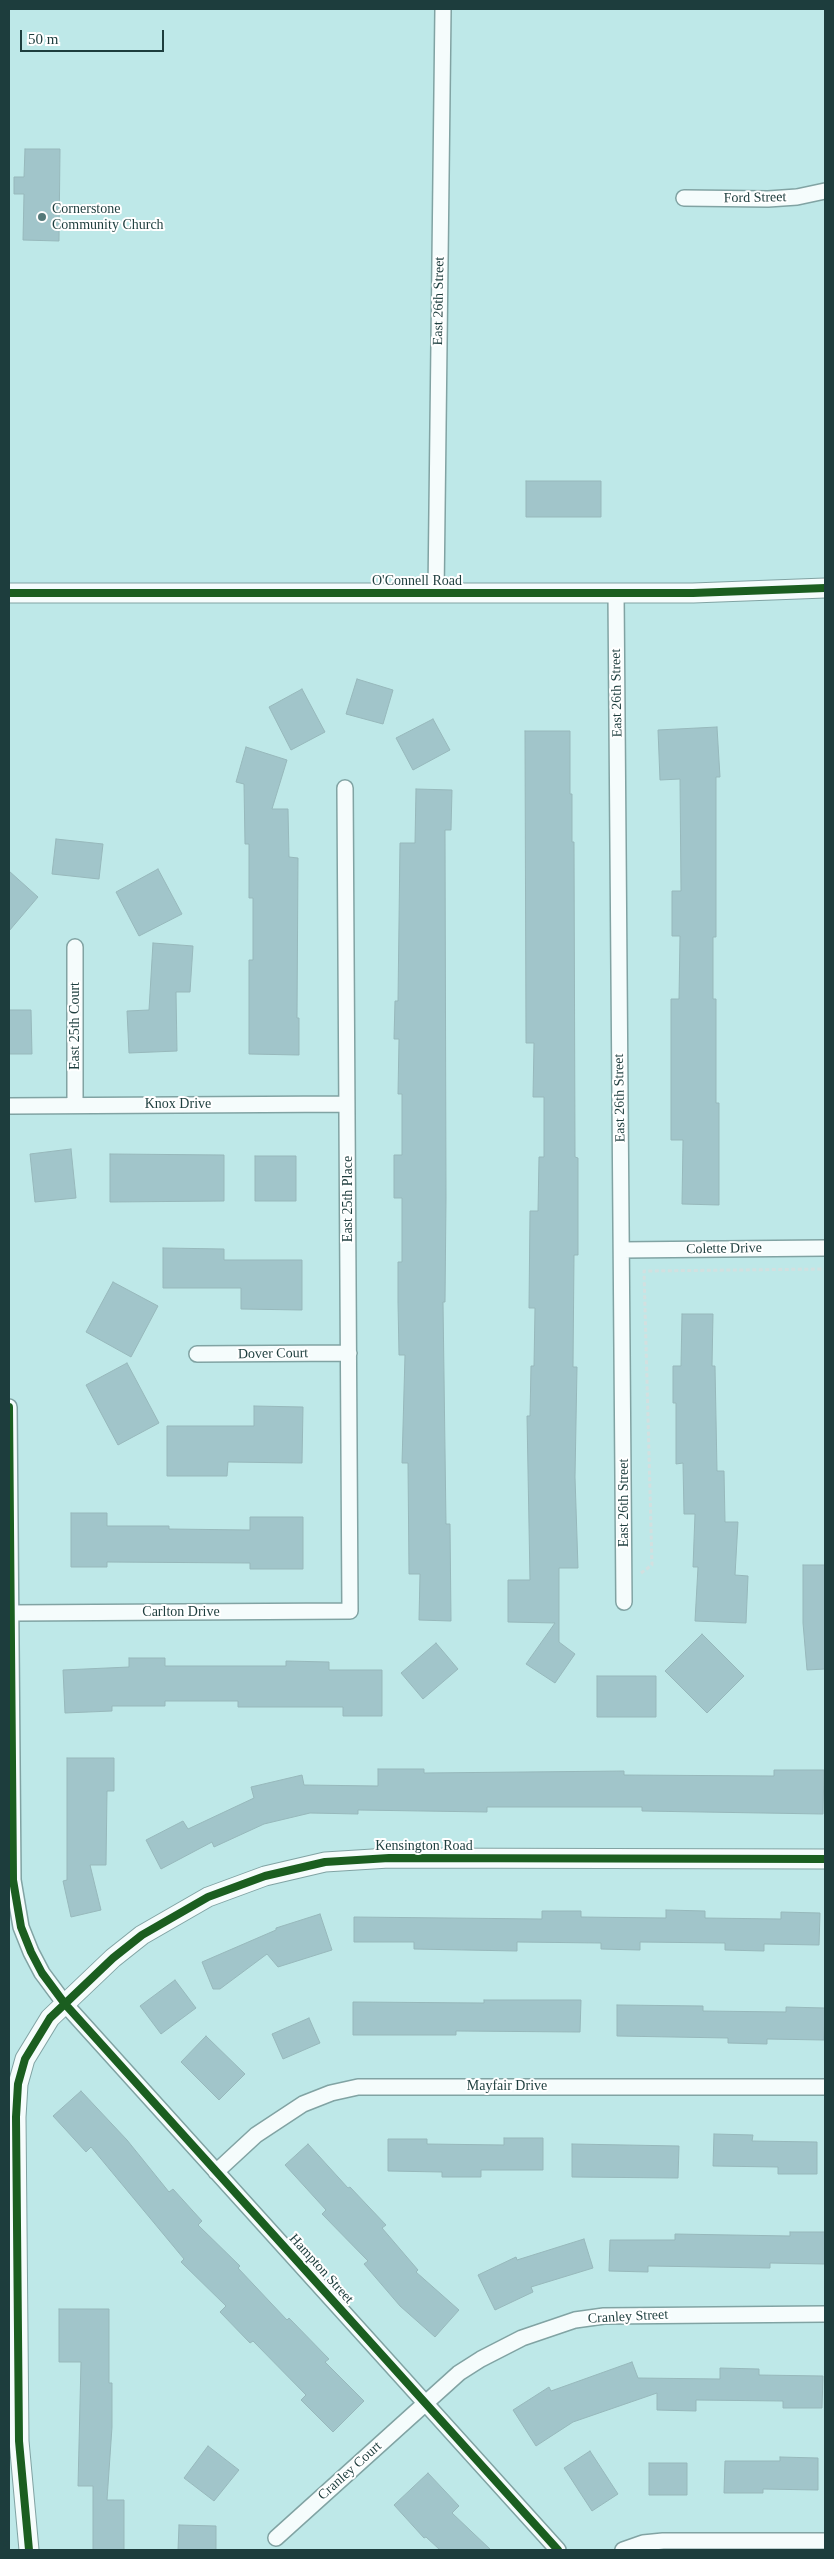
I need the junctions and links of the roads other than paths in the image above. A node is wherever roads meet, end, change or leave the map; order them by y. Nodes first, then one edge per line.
1 (443, 9) edge
2 (825, 192) edge
3 (684, 198) dead end
4 (825, 588) edge
5 (9, 593) edge
6 (616, 593) junction
7 (436, 594) junction
8 (345, 788) dead end
9 (75, 947) dead end
10 (347, 1104) junction
11 (75, 1105) junction
12 (9, 1106) edge
13 (825, 1248) edge
14 (622, 1250) junction
15 (349, 1353) junction
16 (196, 1354) dead end
17 (9, 1408) edge
18 (624, 1596) road end
19 (350, 1611) joint
20 (12, 1613) junction
21 (825, 1859) edge
22 (65, 2004) junction
23 (825, 2087) edge
24 (216, 2172) junction
25 (825, 2314) edge
26 (425, 2403) junction
27 (276, 2538) dead end
28 (825, 2541) edge
29 (29, 2550) edge
30 (558, 2550) edge
31 (624, 2550) edge

1 - 7 street, East 26th Street
2 - 3 street, Ford Street
4 - 6 street, O'Connell Road
5 - 7 street, O'Connell Road
6 - 7 street, O'Connell Road
6 - 14 street, East 26th Street
8 - 10 street, East 25th Place
9 - 11 street, East 25th Court
10 - 11 street, Knox Drive
10 - 15 street, East 25th Place
11 - 12 street, Knox Drive
13 - 14 street, Colette Drive
14 - 18 street, East 26th Street
15 - 16 street, Dover Court
15 - 19 street, East 25th Place
17 - 20 street, Hampton Street
19 - 20 street, Carlton Drive
20 - 22 street, Hampton Street
21 - 22 street, Kensington Road
22 - 24 street, Hampton Street
22 - 29 street, Kensington Road
23 - 24 street, Mayfair Drive
24 - 26 street, Hampton Street
25 - 26 street, Cranley Street
26 - 27 street, Cranley Court
26 - 30 street, Hampton Street
28 - 31 street

